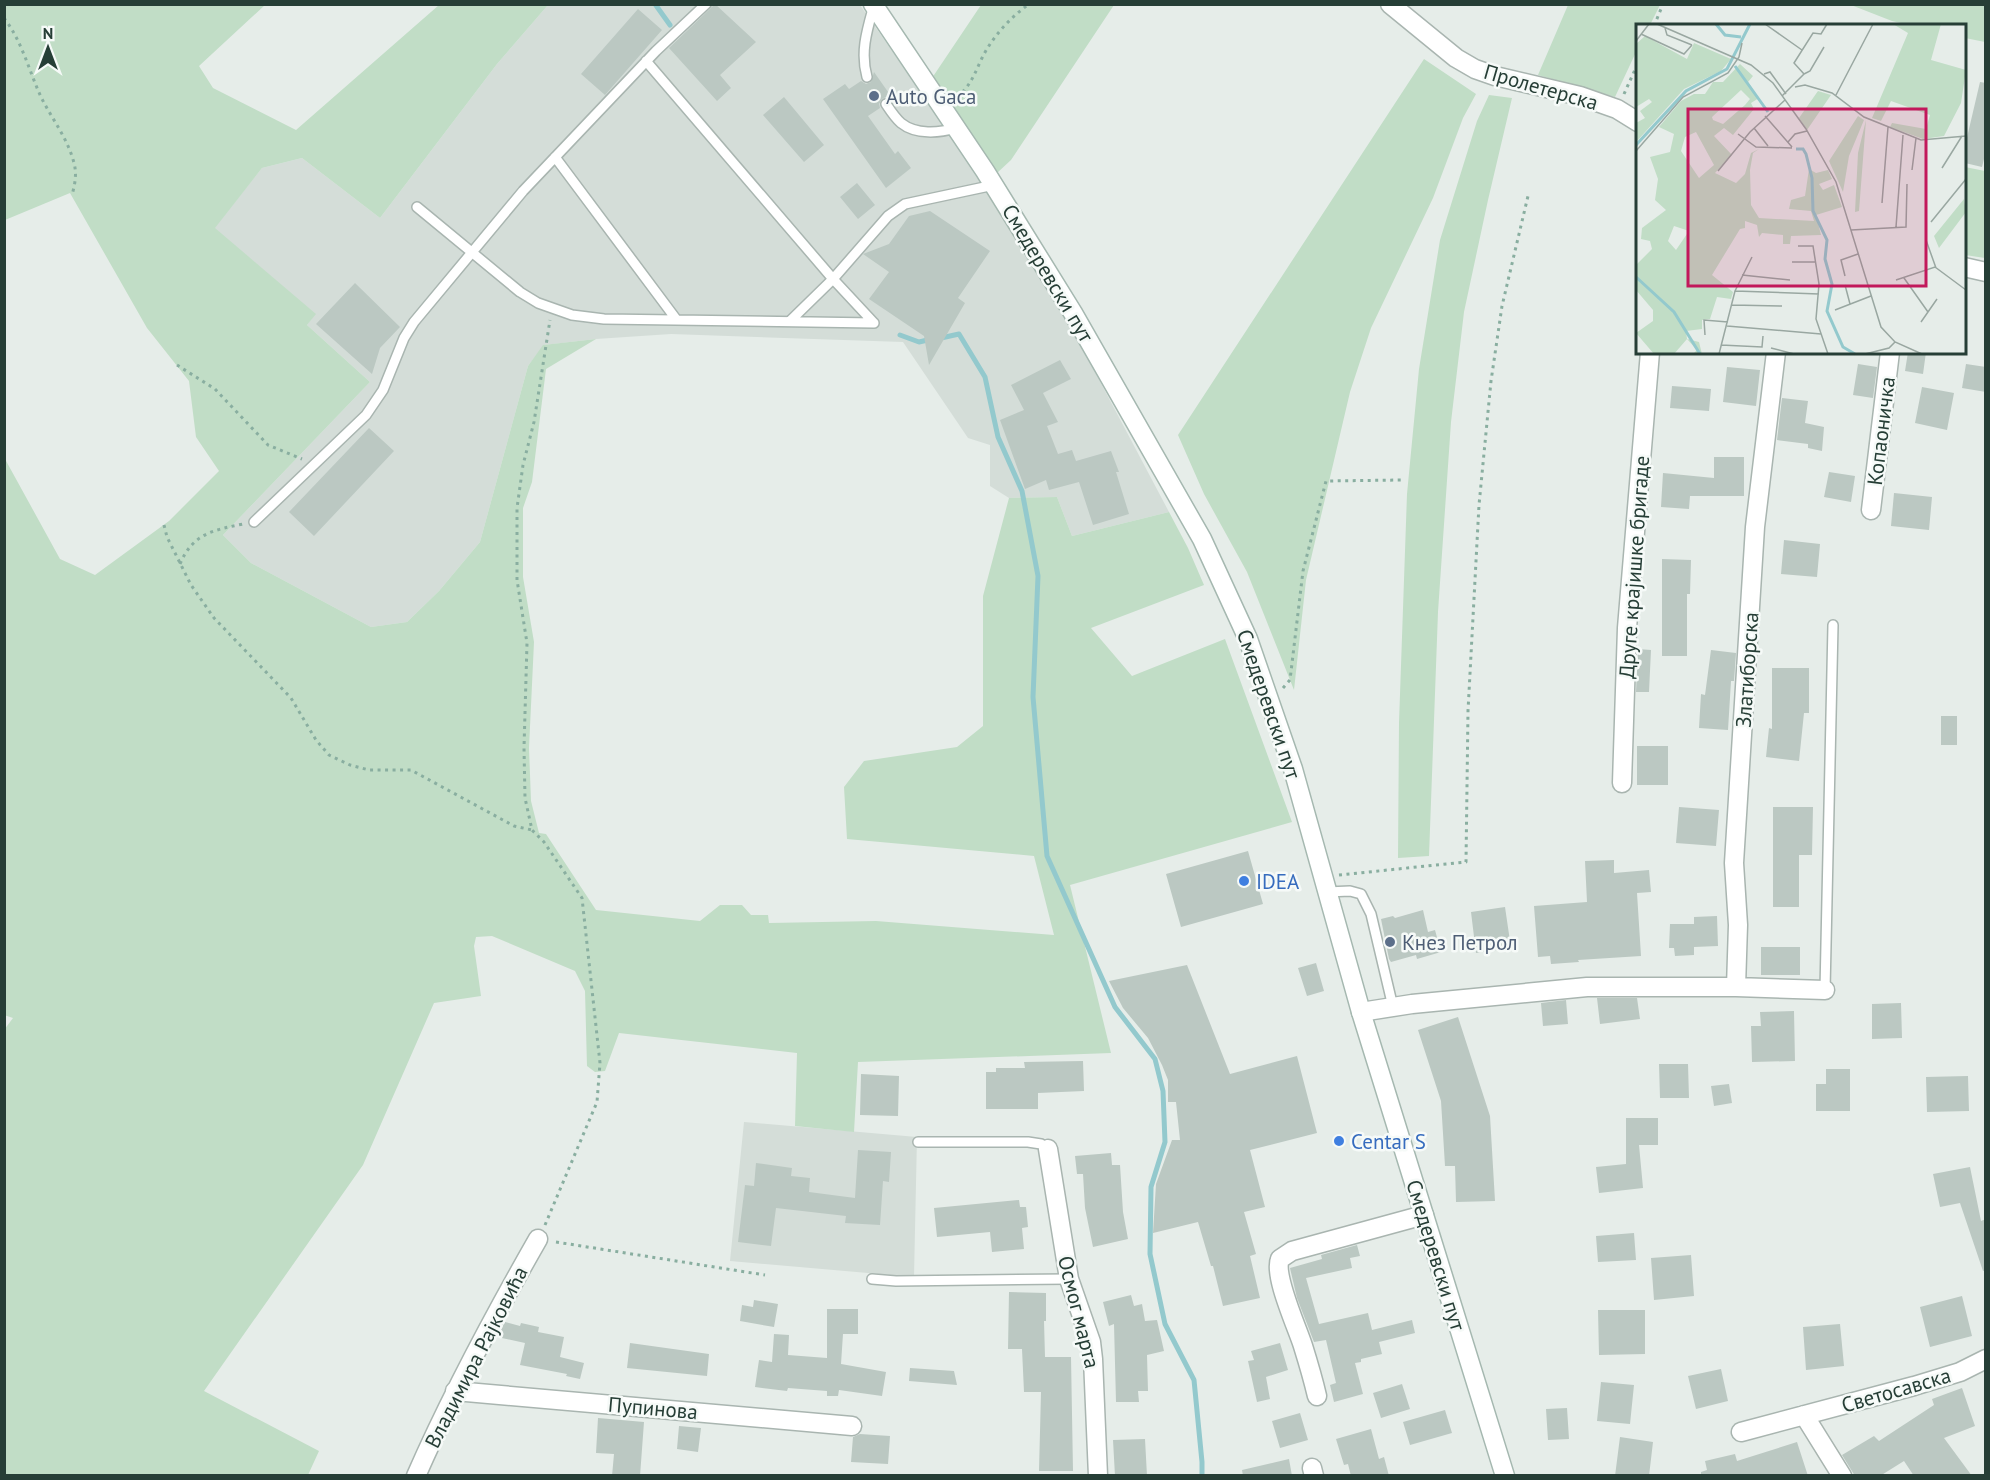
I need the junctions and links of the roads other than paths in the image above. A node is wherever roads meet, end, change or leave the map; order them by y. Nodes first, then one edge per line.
1 (706, 4) edge
2 (1390, 4) edge
3 (873, 5) edge
4 (646, 61) junction
5 (867, 77) dead end
6 (886, 104) dead end
7 (1636, 121) edge
8 (956, 128) junction
9 (555, 158) junction
10 (994, 185) junction
11 (417, 207) dead end
12 (472, 252) junction
13 (1966, 267) edge
14 (1986, 272) edge
15 (833, 279) junction
16 (676, 319) junction
17 (790, 321) junction
18 (1650, 354) edge
19 (1776, 354) edge
20 (1890, 354) edge
21 (1871, 510) dead end
22 (254, 522) road end
23 (1833, 625) dead end
24 (1622, 783) dead end
25 (1325, 884) junction
26 (1736, 987) junction
27 (1825, 990) joint
28 (1393, 1007) junction
29 (1361, 1012) junction
30 (918, 1142) dead end
31 (1048, 1149) joint
32 (1424, 1215) junction
33 (538, 1239) road end
34 (872, 1279) dead end
35 (1069, 1279) junction
36 (1986, 1359) edge
37 (455, 1390) junction
38 (1317, 1396) dead end
39 (1804, 1415) junction
40 (852, 1426) dead end
41 (1741, 1432) dead end
42 (416, 1476) edge
43 (1098, 1476) edge
44 (1505, 1476) edge
45 (1842, 1476) edge

1 - 4 lane
2 - 7 street, Пролетерска
3 - 5 lane
3 - 8 street, Смедеревски пут
4 - 9 lane
4 - 15 lane
6 - 8 lane
8 - 10 street, Смедеревски пут
9 - 12 lane
9 - 16 lane
10 - 15 lane
10 - 25 street, Смедеревски пут
11 - 12 lane
12 - 16 lane
12 - 22 lane
13 - 14 street
15 - 17 lane
15 - 17 lane
16 - 17 lane
18 - 24 street, Друге крајишке бригаде
19 - 26 street, Златиборска
20 - 21 street, Копаоничка
23 - 27 lane
25 - 28 lane
25 - 29 street, Смедеревски пут
26 - 27 street
26 - 28 street
28 - 29 street
29 - 32 street, Смедеревски пут
30 - 31 lane
31 - 35 street, Осмог марта
32 - 38 street
32 - 44 street, Смедеревски пут
33 - 37 street, Владимира Рајковића
34 - 35 lane
35 - 43 street, Осмог марта
36 - 39 street, Светосавска
37 - 40 street, Пупинова
37 - 42 street, Владимира Рајковића
39 - 41 street, Светосавска
39 - 45 street

